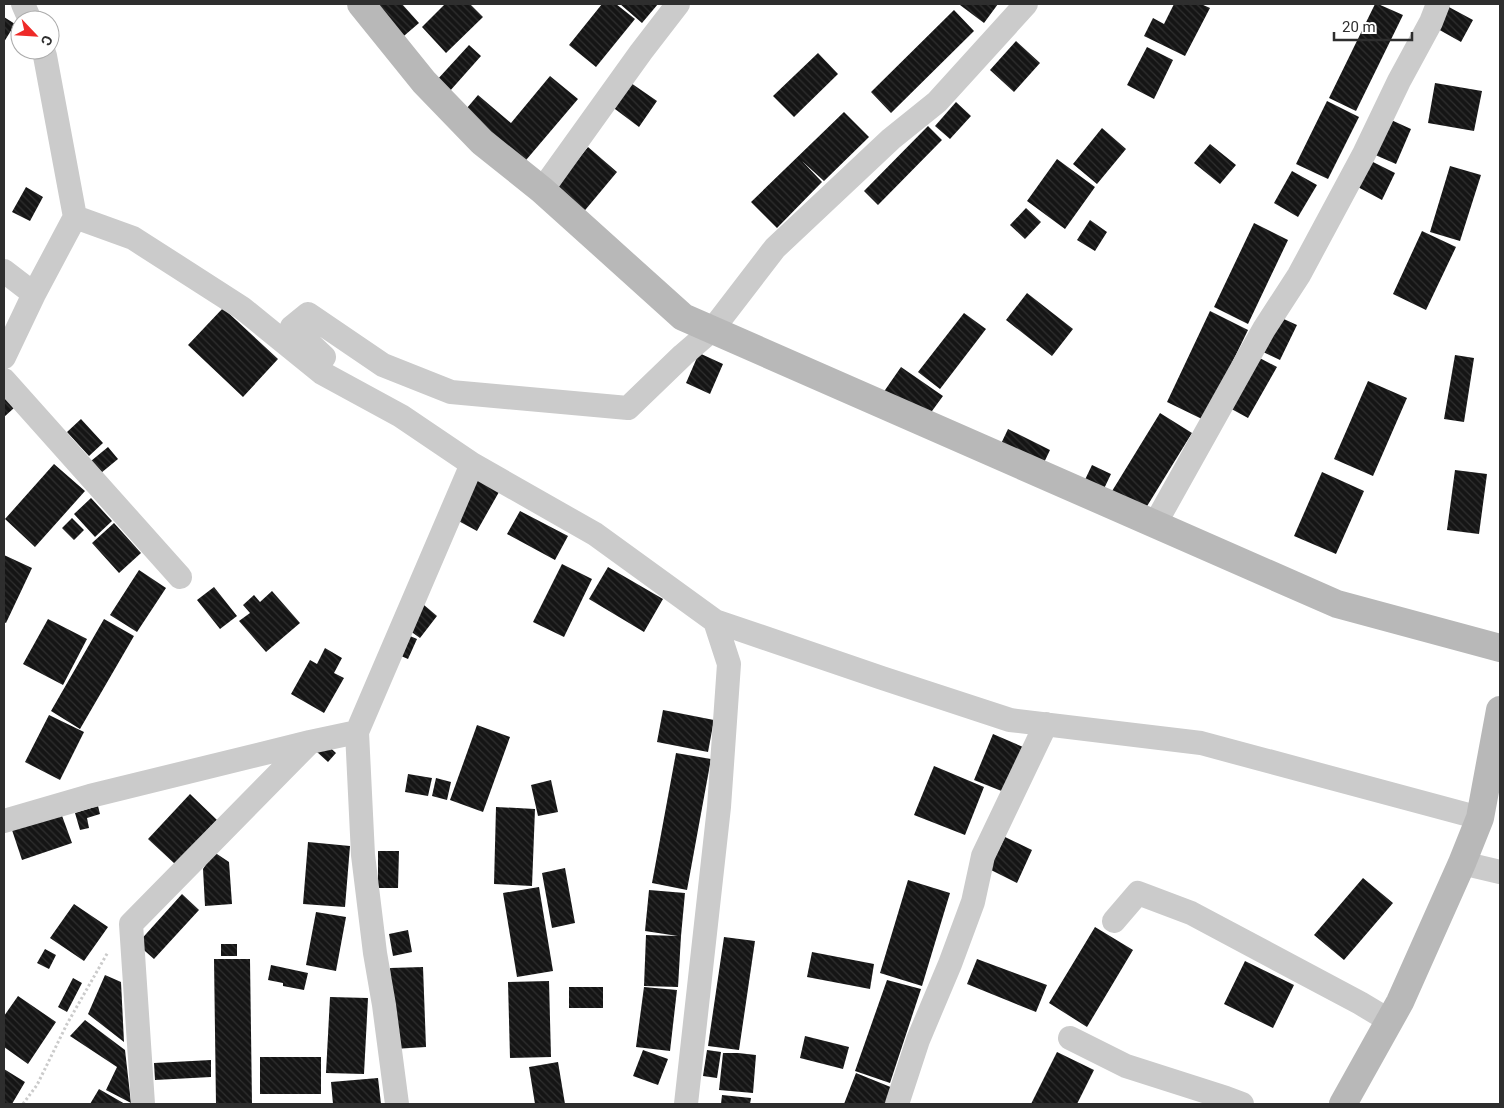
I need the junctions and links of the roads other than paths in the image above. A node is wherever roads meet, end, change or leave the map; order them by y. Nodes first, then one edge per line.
1 (361, 4) edge
2 (678, 4) edge
3 (1026, 4) edge
4 (1438, 4) edge
5 (46, 60) edge
6 (542, 190) junction
7 (75, 217) junction
8 (4, 271) edge
9 (34, 294) junction
10 (712, 330) junction
11 (4, 357) edge
12 (4, 380) edge
13 (369, 399) junction
14 (472, 464) junction
15 (1155, 524) junction
16 (180, 577) dead end
17 (715, 621) junction
18 (1500, 648) edge
19 (1500, 710) edge
20 (1046, 724) junction
21 (357, 732) junction
22 (310, 742) junction
23 (1480, 818) junction
24 (4, 821) edge
25 (1462, 863) junction
26 (1500, 872) edge
27 (1114, 921) dead end
28 (1390, 1021) junction
29 (1070, 1038) dead end
30 (143, 1104) edge
31 (397, 1104) edge
32 (686, 1104) edge
33 (897, 1104) edge
34 (1242, 1104) edge
35 (1343, 1104) edge

1 - 6 street
2 - 6 street
3 - 10 street
4 - 15 street
5 - 7 street
6 - 10 street
7 - 9 street
7 - 13 street
8 - 9 street
9 - 11 street
10 - 13 street
10 - 15 street
12 - 16 street
13 - 14 street
14 - 17 street
14 - 21 street
15 - 18 street
17 - 20 street
17 - 32 street
19 - 23 street
20 - 23 street
20 - 33 street
21 - 22 street
21 - 31 street
22 - 24 street
22 - 30 street
23 - 25 street
25 - 26 street
25 - 28 street
27 - 28 street
28 - 35 street
29 - 34 street

